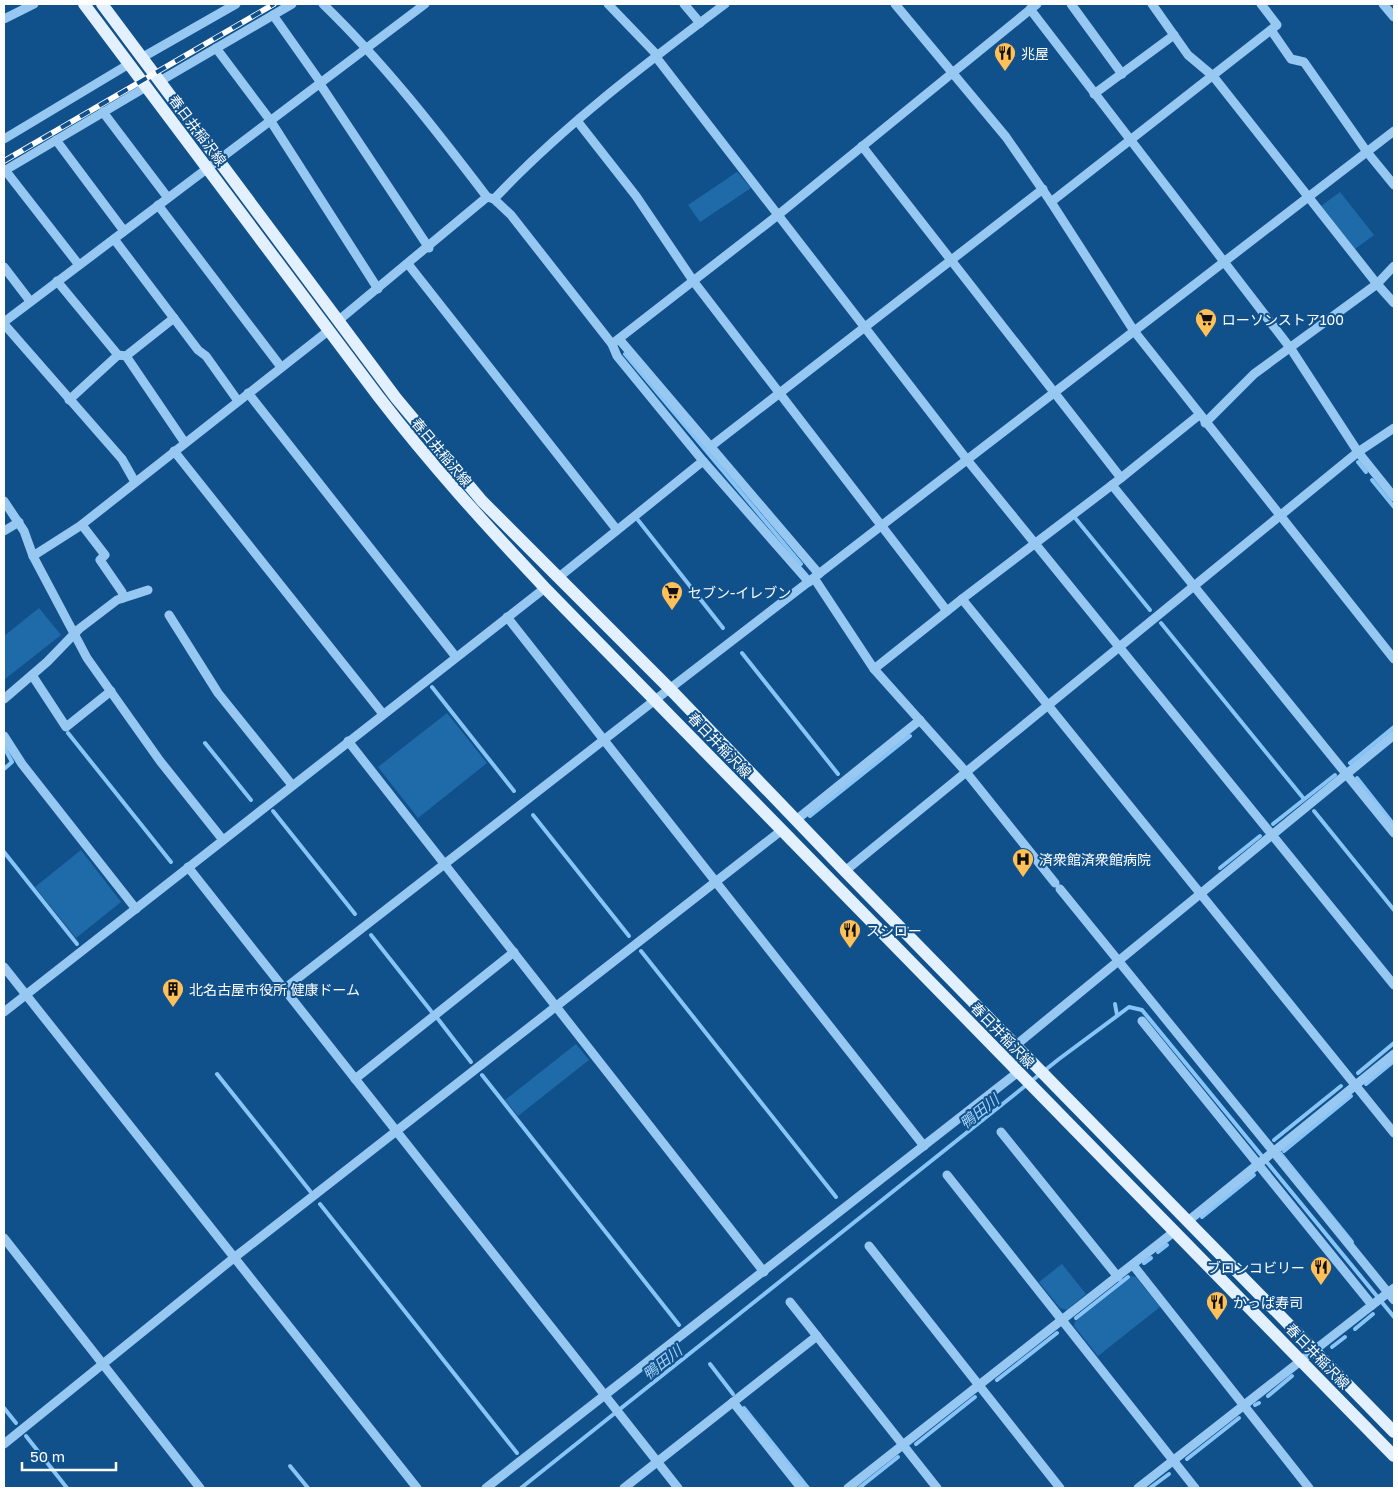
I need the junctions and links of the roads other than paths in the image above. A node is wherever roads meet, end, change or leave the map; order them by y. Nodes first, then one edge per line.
1 (34, 4) edge
2 (84, 4) edge
3 (102, 4) edge
4 (236, 4) edge
5 (292, 4) edge
6 (322, 4) edge
7 (425, 4) edge
8 (608, 4) edge
9 (684, 4) edge
10 (725, 4) edge
11 (895, 4) edge
12 (1071, 4) edge
13 (1152, 4) edge
14 (1261, 4) edge
15 (1383, 4) edge
16 (1034, 6) edge
17 (412, 8) edge
18 (273, 15) junction
19 (1394, 17) edge
20 (4, 19) edge
21 (700, 23) junction
22 (1271, 30) junction
23 (1174, 35) junction
24 (216, 48) junction
25 (367, 48) junction
26 (657, 56) junction
27 (143, 57) junction
28 (129, 64) junction
29 (953, 72) junction
30 (1122, 74) junction
31 (1213, 76) junction
32 (160, 81) junction
33 (321, 83) junction
34 (146, 87) junction
35 (1094, 94) junction
36 (103, 112) junction
37 (270, 120) junction
38 (578, 122) junction
39 (1394, 131) edge
40 (4, 139) edge
41 (56, 140) junction
42 (1130, 141) junction
43 (862, 146) junction
44 (1367, 152) junction
45 (220, 160) junction
46 (208, 168) junction
47 (4, 171) edge
48 (1394, 185) edge
49 (1042, 189) junction
50 (1308, 197) junction
51 (168, 198) junction
52 (491, 198) junction
53 (1051, 202) junction
54 (158, 205) junction
55 (778, 215) junction
56 (124, 231) junction
57 (114, 239) junction
58 (428, 248) junction
59 (951, 260) junction
60 (1225, 261) junction
61 (408, 264) junction
62 (79, 265) junction
63 (1394, 266) edge
64 (4, 267) edge
65 (58, 281) junction
66 (694, 282) junction
67 (1377, 284) junction
68 (378, 289) junction
69 (30, 301) junction
70 (1394, 303) edge
71 (174, 318) junction
72 (338, 320) junction
73 (4, 323) edge
74 (864, 327) junction
75 (328, 330) junction
76 (1134, 332) junction
77 (616, 341) junction
78 (1290, 349) junction
79 (122, 355) junction
80 (282, 367) junction
81 (248, 393) junction
82 (780, 393) junction
83 (1054, 393) junction
84 (69, 400) junction
85 (238, 401) junction
86 (1199, 415) junction
87 (1205, 423) junction
88 (1394, 428) edge
89 (185, 443) junction
90 (710, 447) junction
91 (174, 451) junction
92 (1358, 452) junction
93 (968, 460) junction
94 (703, 461) junction
95 (1121, 478) junction
96 (135, 482) junction
97 (1112, 485) junction
98 (1394, 497) edge
99 (4, 500) edge
100 (1280, 516) junction
101 (19, 522) junction
102 (82, 525) junction
103 (882, 526) junction
104 (617, 530) junction
105 (4, 532) edge
106 (1034, 542) junction
107 (33, 556) junction
108 (559, 577) junction
109 (814, 578) junction
110 (1195, 586) junction
111 (545, 588) junction
112 (148, 590) dead end
113 (123, 598) junction
114 (962, 599) junction
115 (947, 611) junction
116 (169, 615) dead end
117 (507, 617) junction
118 (73, 635) junction
119 (1120, 648) junction
120 (456, 657) junction
121 (1394, 660) edge
122 (874, 668) junction
123 (32, 675) junction
124 (670, 690) junction
125 (111, 691) junction
126 (4, 698) edge
127 (655, 700) junction
128 (1048, 706) junction
129 (382, 714) junction
130 (920, 720) junction
131 (1394, 735) edge
132 (4, 736) edge
133 (604, 740) junction
134 (348, 741) junction
135 (966, 772) junction
136 (1346, 774) junction
137 (292, 785) junction
138 (796, 820) junction
139 (782, 830) junction
140 (1394, 833) edge
141 (1272, 836) junction
142 (222, 840) junction
143 (444, 864) junction
144 (188, 868) junction
145 (845, 871) junction
146 (716, 882) junction
147 (1200, 894) junction
148 (136, 909) junction
149 (514, 952) junction
150 (1118, 961) junction
151 (4, 967) edge
152 (1394, 985) edge
153 (284, 989) junction
154 (26, 995) junction
155 (556, 1006) junction
156 (4, 1012) edge
157 (1142, 1021) dead end
158 (1016, 1045) junction
159 (1394, 1054) edge
160 (1020, 1074) junction
161 (355, 1079) junction
162 (1356, 1085) junction
163 (396, 1131) junction
164 (1001, 1132) dead end
165 (1394, 1133) edge
166 (924, 1146) junction
167 (1271, 1154) junction
168 (1260, 1163) junction
169 (947, 1175) dead end
170 (1188, 1221) junction
171 (1175, 1231) junction
172 (4, 1238) edge
173 (869, 1246) dead end
174 (235, 1257) junction
175 (1133, 1265) junction
176 (764, 1272) junction
177 (1118, 1277) junction
178 (1390, 1294) edge
179 (790, 1302) dead end
180 (1374, 1304) junction
181 (1063, 1321) junction
182 (817, 1336) junction
183 (1314, 1349) junction
184 (1300, 1360) junction
185 (103, 1364) junction
186 (979, 1385) junction
187 (608, 1399) junction
188 (733, 1402) junction
189 (1244, 1405) junction
190 (1394, 1432) edge
191 (4, 1444) edge
192 (903, 1445) junction
193 (1394, 1456) edge
194 (1173, 1460) junction
195 (657, 1462) junction
196 (200, 1488) edge
197 (417, 1488) edge
198 (486, 1488) edge
199 (624, 1488) edge
200 (678, 1488) edge
201 (802, 1488) edge
202 (848, 1488) edge
203 (937, 1488) edge
204 (1060, 1488) edge
205 (1138, 1488) edge
206 (1196, 1488) edge
207 (1309, 1488) edge

1 - 20 street
2 - 28 main road, 春日井稲沢線
3 - 27 main road, 春日井稲沢線
4 - 27 street
5 - 18 street
6 - 25 street
7 - 17 street
8 - 26 street
9 - 21 street
10 - 21 street
11 - 29 street
12 - 30 street
13 - 23 street
14 - 22 street
15 - 19 street
16 - 29 street
16 - 35 street
17 - 25 street
18 - 24 street
18 - 33 street
21 - 26 street
22 - 31 street
22 - 44 street
23 - 30 street
23 - 31 street
24 - 32 street
24 - 37 street
25 - 33 street
25 - 52 street
26 - 38 street
26 - 55 street
27 - 32 main road, 春日井稲沢線
28 - 34 main road, 春日井稲沢線
28 - 40 street
29 - 43 street
29 - 49 street
30 - 35 street
31 - 42 street
31 - 50 street
32 - 45 main road, 春日井稲沢線
33 - 37 street
33 - 58 street
34 - 36 street
34 - 46 main road, 春日井稲沢線
35 - 42 street
36 - 41 street
36 - 51 street
37 - 45 street
37 - 68 street
38 - 52 street
38 - 66 street
39 - 44 street
41 - 47 street
41 - 56 street
42 - 53 street
42 - 60 street
43 - 55 street
43 - 59 street
44 - 48 street
44 - 50 street
45 - 46 street
45 - 72 main road, 春日井稲沢線
46 - 51 street
46 - 75 main road, 春日井稲沢線
47 - 62 street
49 - 53 street
49 - 59 street
50 - 60 street
50 - 67 street
51 - 54 street
52 - 58 street
52 - 77 street
53 - 76 street
54 - 56 street
54 - 80 street
55 - 66 street
55 - 74 street
56 - 57 street
57 - 62 street
57 - 71 street
58 - 61 street
59 - 74 street
59 - 83 street
60 - 76 street
60 - 78 street
61 - 68 street
61 - 104 street
62 - 65 street
63 - 67 street
64 - 69 street
65 - 69 street
65 - 79 street
66 - 77 street
66 - 82 street
67 - 70 street
67 - 78 street
68 - 72 street
69 - 73 street
71 - 79 street
71 - 85 street
72 - 108 main road, 春日井稲沢線
73 - 84 street
74 - 82 street
74 - 93 street
75 - 80 street
75 - 111 main road, 春日井稲沢線
76 - 83 street
76 - 86 street
77 - 90 street
77 - 94 street
78 - 87 street
78 - 92 street
79 - 84 street
79 - 89 street
80 - 81 street
81 - 85 street
81 - 120 street
82 - 90 street
82 - 103 street
83 - 93 street
83 - 95 street
84 - 96 street
85 - 89 street
86 - 87 street
86 - 95 street
87 - 100 street
88 - 92 street
89 - 91 street
90 - 109 street
91 - 96 street
91 - 129 street
92 - 98 street
92 - 100 street
93 - 103 street
93 - 106 street
94 - 104 street
94 - 109 street
95 - 97 street
96 - 102 street
97 - 106 street
97 - 110 street
99 - 101 street
100 - 110 street
100 - 121 street
101 - 105 street
101 - 107 street
102 - 107 street
102 - 113 street
103 - 109 street
103 - 115 street
104 - 108 street
106 - 114 street
106 - 119 street
107 - 118 street
108 - 124 main road, 春日井稲沢線
109 - 122 street
109 - 124 street
110 - 119 street
110 - 136 street
111 - 117 street
111 - 127 main road, 春日井稲沢線
112 - 113 street
113 - 118 street
114 - 115 street
114 - 128 street
115 - 122 street
116 - 137 street
117 - 120 street
117 - 133 street
118 - 123 street
118 - 125 street
119 - 128 street
119 - 141 street
120 - 129 street
122 - 130 street
123 - 125 street
123 - 126 street
124 - 127 street
124 - 138 main road, 春日井稲沢線
125 - 142 street
127 - 133 street
127 - 139 main road, 春日井稲沢線
128 - 135 street
128 - 147 street
129 - 134 street
130 - 135 street
130 - 138 street
131 - 136 street
132 - 148 street
133 - 143 street
133 - 146 street
134 - 137 street
134 - 143 street
135 - 145 street
135 - 150 street
136 - 140 street
136 - 141 street
137 - 142 street
138 - 145 main road, 春日井稲沢線
139 - 146 street
139 - 160 main road, 春日井稲沢線
141 - 147 street
141 - 152 street
142 - 144 street
143 - 149 street
143 - 153 street
144 - 148 street
144 - 153 street
145 - 158 main road, 春日井稲沢線
146 - 155 street
146 - 166 street
147 - 150 street
147 - 162 street
148 - 154 street
149 - 155 street
149 - 161 street
150 - 158 street
150 - 167 street
151 - 154 street
153 - 161 street
154 - 156 street
154 - 174 street
155 - 163 street
155 - 176 street
157 - 168 street
158 - 170 main road, 春日井稲沢線
159 - 162 street
160 - 166 street
160 - 171 main road, 春日井稲沢線
161 - 163 street
162 - 165 street
162 - 167 street
163 - 174 street
163 - 187 street
164 - 177 street
166 - 176 street
167 - 168 street
167 - 178 street
168 - 170 street
168 - 180 street
169 - 181 street
170 - 183 main road, 春日井稲沢線
171 - 175 street
171 - 184 main road, 春日井稲沢線
172 - 185 street
173 - 186 street
174 - 185 street
174 - 197 street
175 - 177 street
175 - 189 street
176 - 187 street
177 - 181 street
178 - 180 street
179 - 182 street
180 - 183 street
181 - 186 street
181 - 194 street
182 - 188 street
182 - 192 street
183 - 184 street
183 - 190 main road, 春日井稲沢線
184 - 189 street
184 - 193 main road, 春日井稲沢線
185 - 191 street
185 - 196 street
186 - 192 street
186 - 204 street
187 - 195 street
187 - 198 street
188 - 195 street
188 - 201 street
189 - 194 street
189 - 207 street
192 - 202 street
192 - 203 street
194 - 205 street
194 - 206 street
195 - 199 street
195 - 200 street

